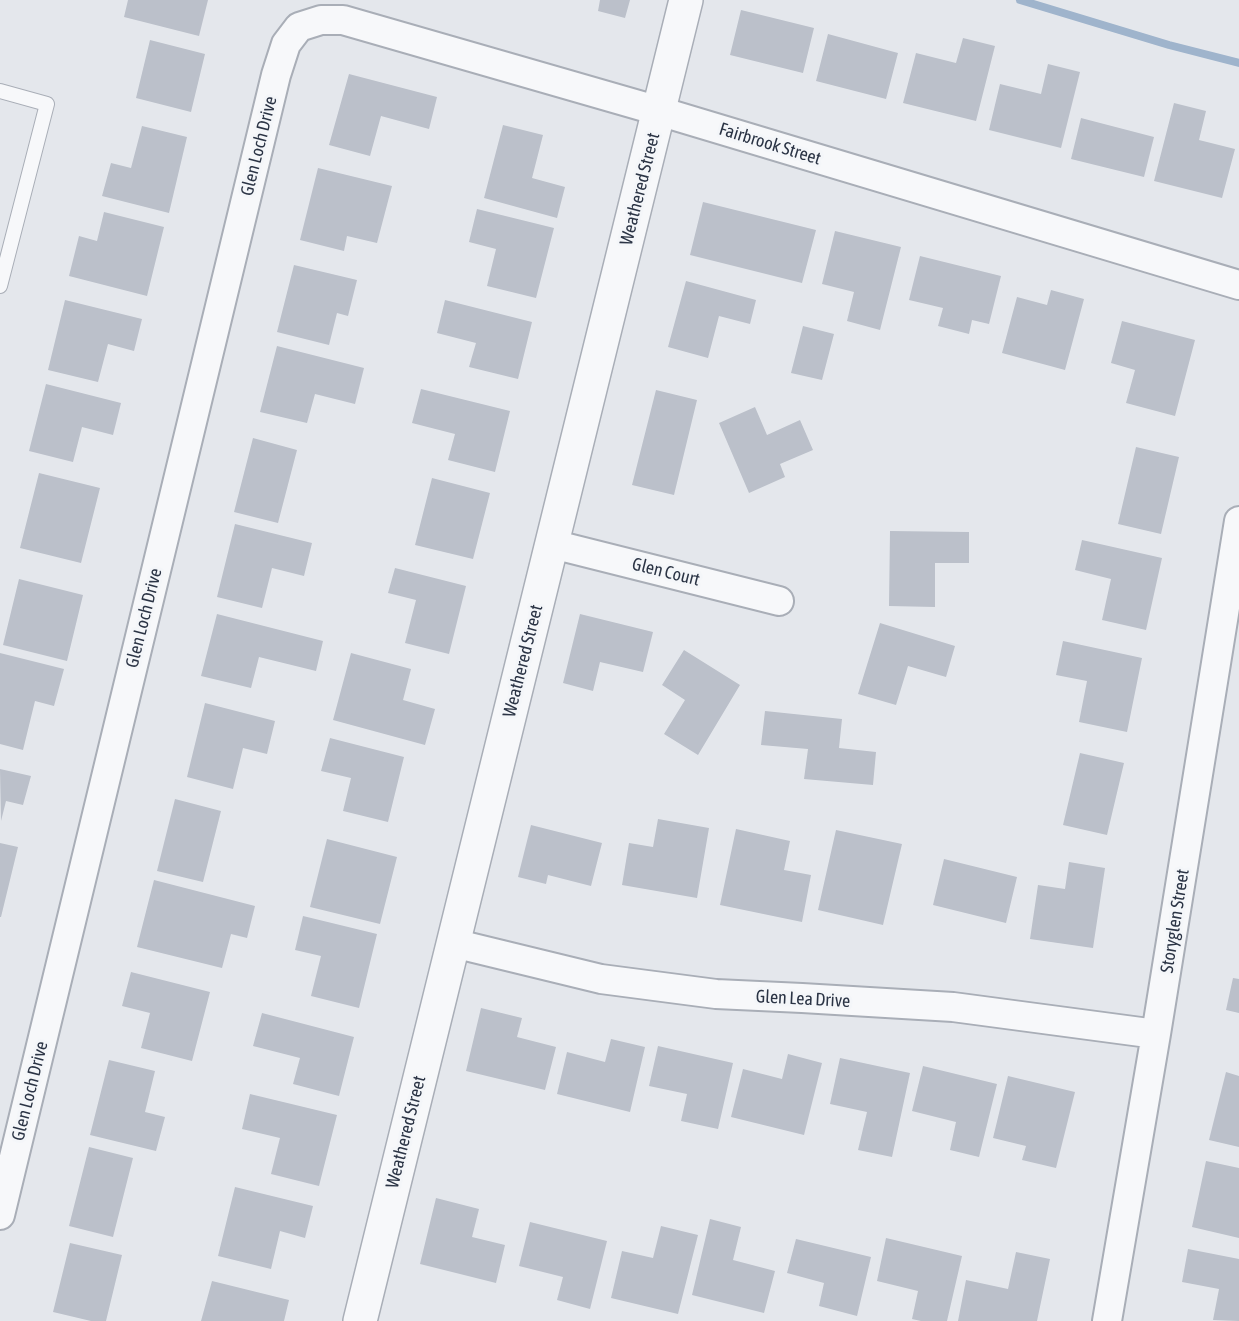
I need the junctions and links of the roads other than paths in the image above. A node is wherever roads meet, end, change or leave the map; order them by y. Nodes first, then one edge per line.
1 (686, 0) edge
2 (299, 27) joint
3 (0, 91) edge
4 (659, 111) junction
5 (1239, 285) edge
6 (0, 286) edge
7 (1239, 521) edge
8 (552, 544) junction
9 (779, 601) dead end
10 (453, 943) junction
11 (1156, 1034) junction
12 (0, 1215) edge
13 (360, 1321) edge
14 (1107, 1321) edge

1 - 4 street, Weathered Street
2 - 4 street, Fairbrook Street
2 - 12 street, Glen Loch Drive
3 - 6 lane
4 - 5 street, Fairbrook Street
4 - 8 street, Weathered Street
7 - 11 street, Storyglen Street
8 - 9 street, Glen Court
8 - 10 street, Weathered Street
10 - 11 street, Glen Lea Drive
10 - 13 street, Weathered Street
11 - 14 street, Storyglen Street

